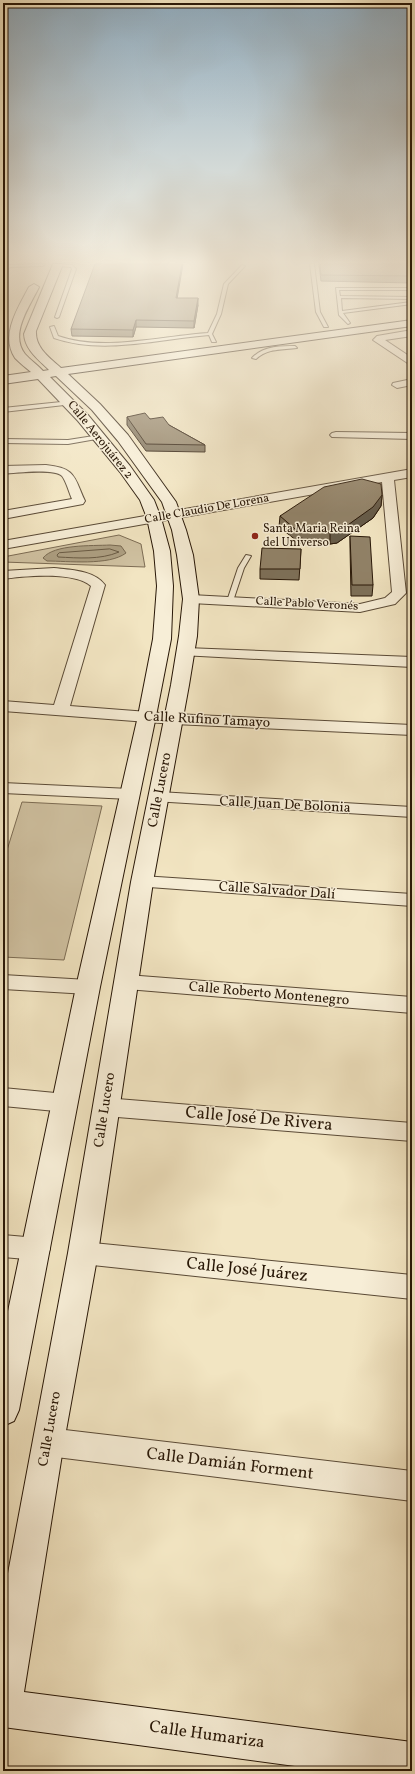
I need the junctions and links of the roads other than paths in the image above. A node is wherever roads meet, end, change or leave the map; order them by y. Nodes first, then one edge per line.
1 (15, 347) edge
2 (34, 347) edge
3 (166, 347) edge
4 (223, 347) edge
5 (295, 347) dead end
6 (388, 347) edge
7 (39, 354) junction
8 (20, 356) junction
9 (254, 358) dead end
10 (412, 364) edge
11 (55, 368) junction
12 (3, 370) edge
13 (35, 370) junction
14 (3, 380) edge
15 (412, 382) edge
16 (397, 385) dead end
17 (71, 403) junction
18 (3, 410) edge
19 (336, 435) dead end
20 (412, 436) edge
21 (100, 437) junction
22 (3, 441) edge
23 (3, 470) edge
24 (412, 473) edge
25 (388, 477) junction
26 (3, 515) edge
27 (163, 517) junction
28 (3, 545) edge
29 (248, 556) dead end
30 (3, 575) edge
31 (191, 599) junction
32 (230, 601) junction
33 (186, 652) junction
34 (412, 662) edge
35 (3, 706) edge
36 (62, 710) junction
37 (147, 716) junction
38 (174, 719) junction
39 (412, 730) edge
40 (3, 788) edge
41 (130, 794) junction
42 (159, 797) junction
43 (412, 812) edge
44 (142, 882) junction
45 (412, 900) edge
46 (3, 982) edge
47 (127, 982) junction
48 (88, 987) junction
49 (412, 1005) edge
50 (3, 1097) edge
51 (66, 1103) junction
52 (106, 1107) junction
53 (412, 1132) edge
54 (3, 1246) edge
55 (37, 1249) junction
56 (83, 1253) junction
57 (412, 1286) edge
58 (3, 1410) edge
59 (48, 1442) junction
60 (412, 1486) edge
61 (3, 1706) edge
62 (412, 1762) edge

1 - 8 street, Calle Aerojuárez 2
2 - 7 street, Calle Aerojuárez 2
3 - 11 street
4 - 11 street
5 - 9 lane
6 - 10 street
7 - 8 street
7 - 11 street, Calle Aerojuárez 2
8 - 13 street, Calle Aerojuárez 2
11 - 13 street
11 - 27 street, Calle Aerojuárez 2
12 - 13 street
13 - 14 street
13 - 17 street, Calle Aerojuárez 2
15 - 16 street
17 - 18 lane
17 - 21 street, Calle Aerojuárez 2
19 - 20 street
21 - 22 lane
21 - 27 street, Calle Aerojuárez 2
23 - 26 street
24 - 25 street, Calle Claudio De Lorena
25 - 27 street, Calle Claudio De Lorena
25 - 32 street, Calle Pablo Veronés
27 - 28 street, Calle Claudio De Lorena
27 - 31 street, Calle Lucero
27 - 37 street, Calle Lucero
29 - 32 lane
30 - 36 street
31 - 32 street, Calle Pablo Veronés
31 - 33 street, Calle Lucero
33 - 34 street
33 - 38 street, Calle Lucero
35 - 36 street, Calle Rufino Tamayo
36 - 37 street, Calle Rufino Tamayo
37 - 38 street, Calle Rufino Tamayo
37 - 41 street, Calle Lucero
38 - 39 street, Calle Rufino Tamayo
38 - 42 street, Calle Lucero
40 - 41 street
41 - 48 street, Calle Lucero
42 - 43 street, Calle Juan De Bolonia
42 - 44 street, Calle Lucero
44 - 45 street, Calle Salvador Dalí
44 - 47 street, Calle Lucero
46 - 48 street
47 - 49 street, Calle Roberto Montenegro
47 - 52 street, Calle Lucero
48 - 51 street, Calle Lucero
50 - 51 street
51 - 55 street, Calle Lucero
52 - 53 street, Calle José De Rivera
52 - 56 street, Calle Lucero
54 - 55 street
55 - 58 street, Calle Lucero
56 - 57 street, Calle José Juárez
56 - 59 street, Calle Lucero
59 - 60 street, Calle Damián Forment
59 - 61 street, Calle Lucero
61 - 62 street, Calle Humariza

